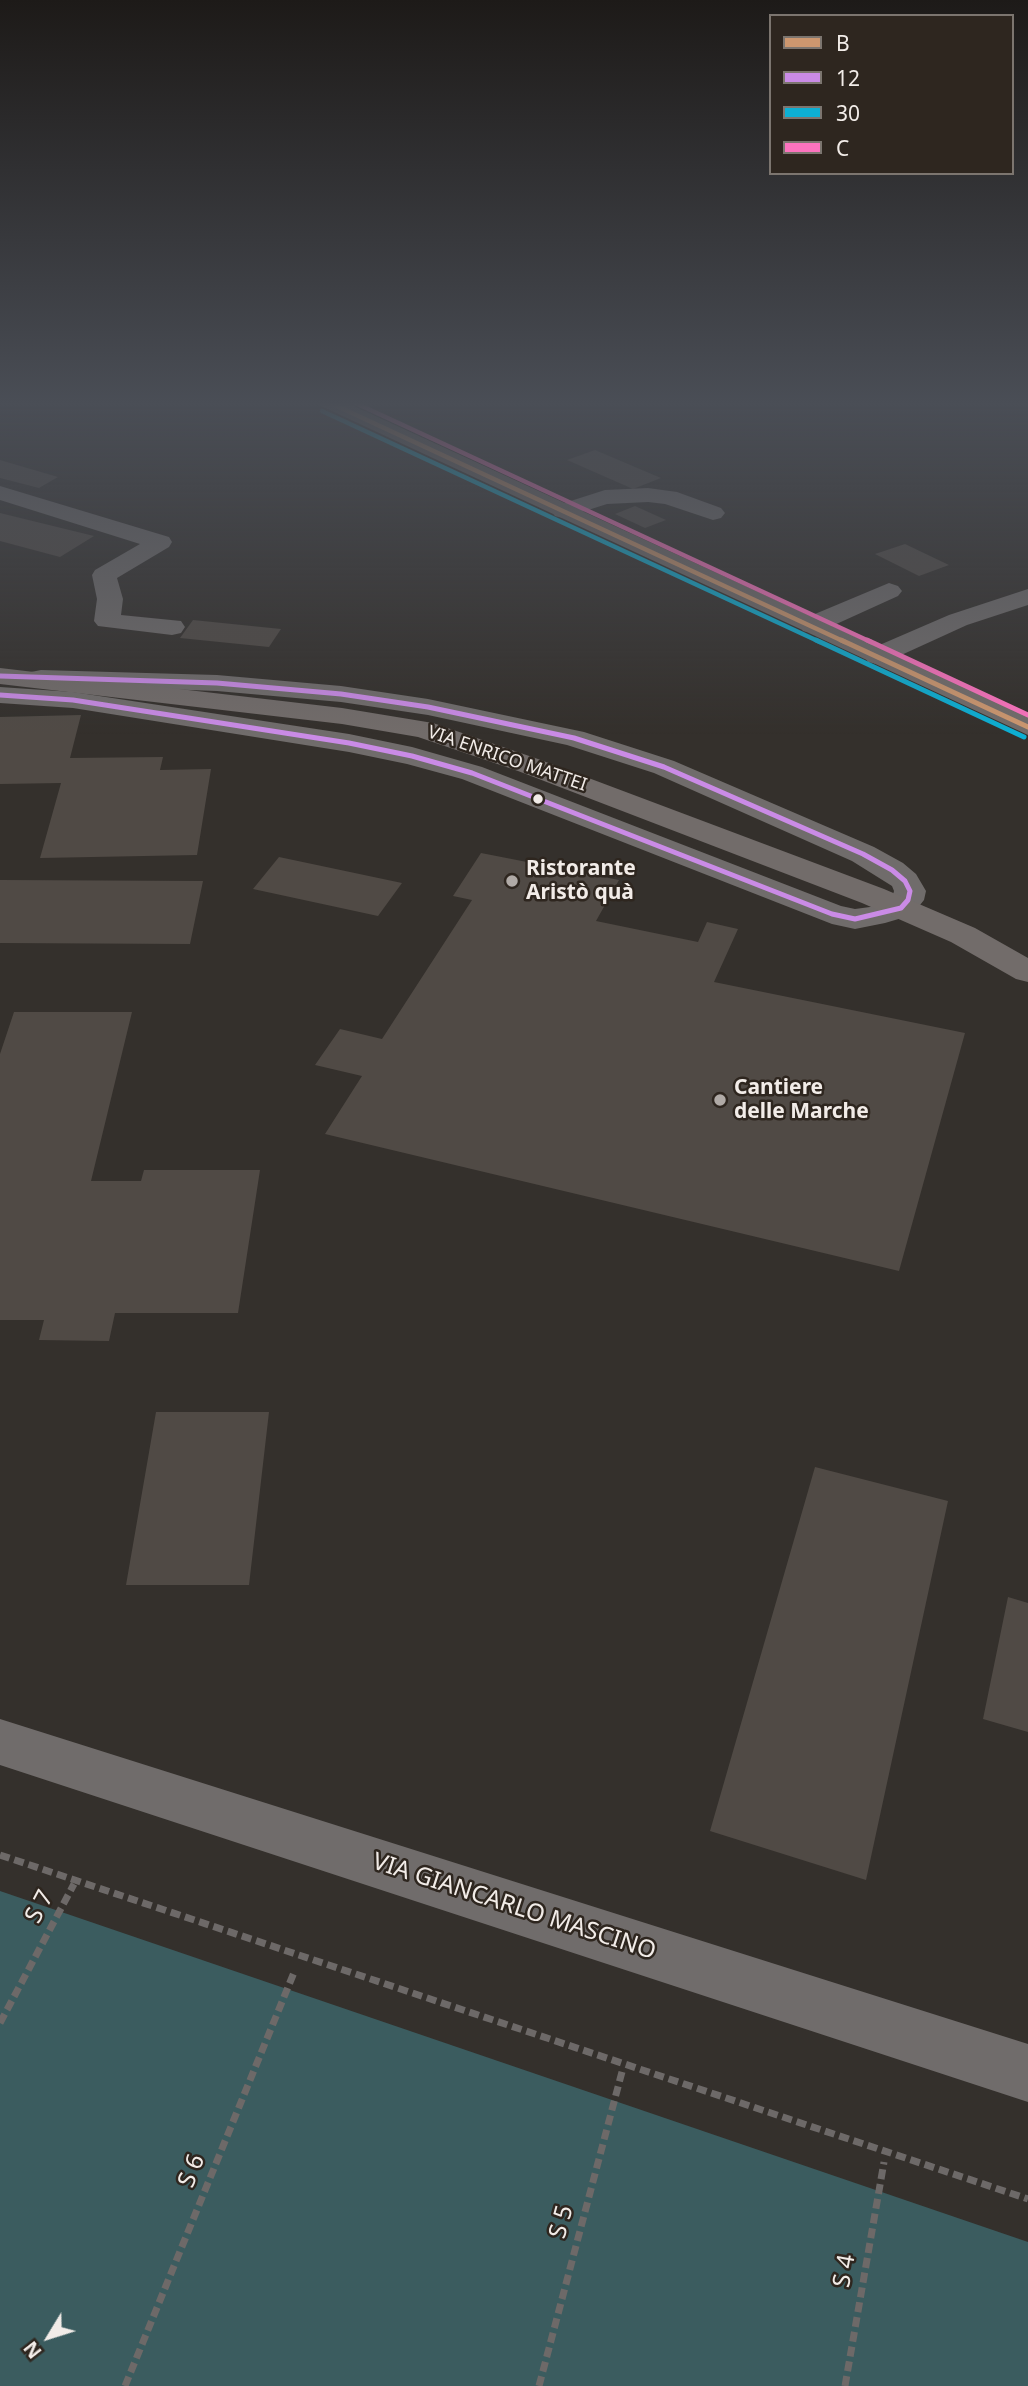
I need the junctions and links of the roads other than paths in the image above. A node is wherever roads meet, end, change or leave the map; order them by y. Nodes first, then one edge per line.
1 (63, 512) edge
2 (566, 512) edge
3 (889, 591) dead end
4 (1028, 597) edge
5 (811, 625) junction
6 (173, 627) dead end
7 (877, 656) junction
8 (4, 683) edge
9 (73, 700) junction
10 (208, 701) junction
11 (1028, 727) edge
12 (901, 908) junction
13 (1028, 972) edge
14 (1028, 982) edge
15 (0, 1742) edge
16 (1028, 2073) edge

1 - 6 street
2 - 5 main road
3 - 5 street
4 - 7 street
5 - 7 main road
7 - 11 main road
8 - 9 street, VIA ENRICO MATTEI
8 - 10 main road, VIA ENRICO MATTEI
8 - 12 street, VIA ENRICO MATTEI
9 - 10 main road
9 - 12 street, VIA ENRICO MATTEI
10 - 13 main road, VIA ENRICO MATTEI
12 - 14 street
15 - 16 street, VIA GIANCARLO MASCINO

